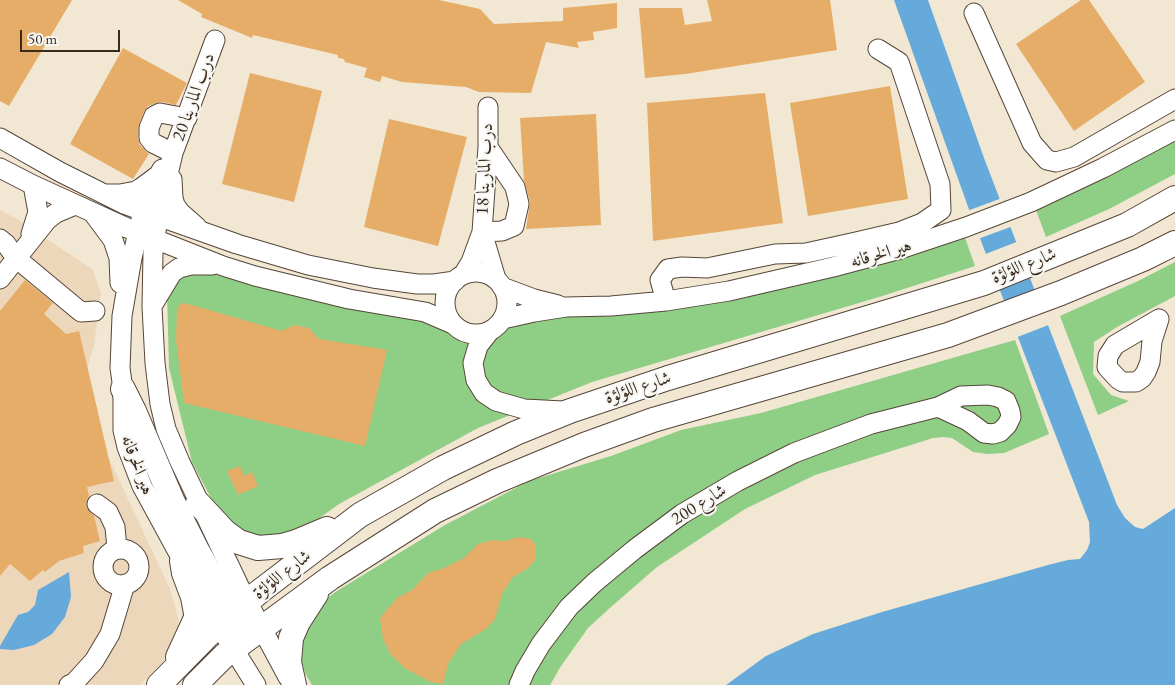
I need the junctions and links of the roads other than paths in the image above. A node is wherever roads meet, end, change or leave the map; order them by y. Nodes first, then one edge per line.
1 (974, 13) dead end
2 (215, 40) dead end
3 (878, 49) dead end
4 (1175, 99) edge
5 (488, 107) dead end
6 (187, 118) junction
7 (1175, 130) edge
8 (0, 138) edge
9 (488, 147) junction
10 (173, 153) junction
11 (0, 168) edge
12 (158, 176) junction
13 (33, 186) junction
14 (103, 193) junction
15 (1175, 198) edge
16 (83, 208) junction
17 (150, 214) junction
18 (137, 232) junction
19 (482, 232) junction
20 (203, 233) junction
21 (0, 239) edge
22 (155, 239) junction
23 (1175, 243) edge
24 (18, 255) junction
25 (223, 266) junction
26 (0, 278) edge
27 (459, 278) junction
28 (499, 283) junction
29 (666, 301) junction
30 (152, 307) junction
31 (566, 307) junction
32 (95, 311) dead end
33 (122, 316) junction
34 (454, 324) junction
35 (496, 326) junction
36 (123, 389) junction
37 (938, 407) dead end
38 (570, 411) junction
39 (543, 422) junction
40 (198, 502) junction
41 (97, 504) dead end
42 (360, 514) junction
43 (117, 548) junction
44 (182, 561) junction
45 (330, 578) junction
46 (118, 583) junction
47 (240, 624) junction
48 (169, 682) edge
49 (70, 685) edge
50 (195, 685) edge
51 (256, 685) edge
52 (293, 685) edge
53 (519, 685) edge

1 - 4 street
2 - 6 street, درب المارينا 20
3 - 29 street
5 - 9 street, درب المارينا 18
6 - 10 street, درب المارينا 20
6 - 10 street
7 - 29 street, هير الخرقانه
8 - 14 street
9 - 19 street, درب المارينا 18
9 - 19 street
10 - 12 street, درب المارينا 20
10 - 17 street, درب المارينا 20
10 - 20 street
11 - 13 street
12 - 14 street
12 - 17 street, درب المارينا 20
13 - 16 street
13 - 24 street
14 - 17 street
15 - 38 main road, شارع اللؤلؤة
16 - 18 street
16 - 24 street
16 - 33 street
17 - 18 street, هير الخرقانه
17 - 20 street
17 - 22 street
18 - 22 street
18 - 33 street, هير الخرقانه
19 - 27 street, درب المارينا 18
19 - 28 street, درب المارينا 18
20 - 27 street
21 - 24 street
22 - 25 street
22 - 30 street
23 - 45 main road, شارع اللؤلؤة
24 - 26 street
24 - 32 street
25 - 30 street
25 - 34 street
27 - 28 street
27 - 34 street
28 - 31 street, هير الخرقانه
28 - 35 street
29 - 31 street, هير الخرقانه
30 - 40 street
31 - 35 street, هير الخرقانه
33 - 36 street, هير الخرقانه
34 - 35 street
35 - 38 street
36 - 44 street, هير الخرقانه
36 - 47 main road
37 - 53 street, شارع 200
38 - 39 main road, شارع اللؤلؤة
39 - 42 main road, شارع اللؤلؤة
39 - 47 main road
40 - 42 main road
40 - 47 street
41 - 43 street
42 - 47 main road, شارع اللؤلؤة
43 - 46 street
43 - 46 street
44 - 47 street, هير الخرقانه
44 - 48 main road
45 - 47 main road, شارع اللؤلؤة
45 - 52 main road
46 - 49 street
47 - 48 main road, شارع اللؤلؤة
47 - 50 main road, شارع اللؤلؤة
47 - 51 street
47 - 52 street

